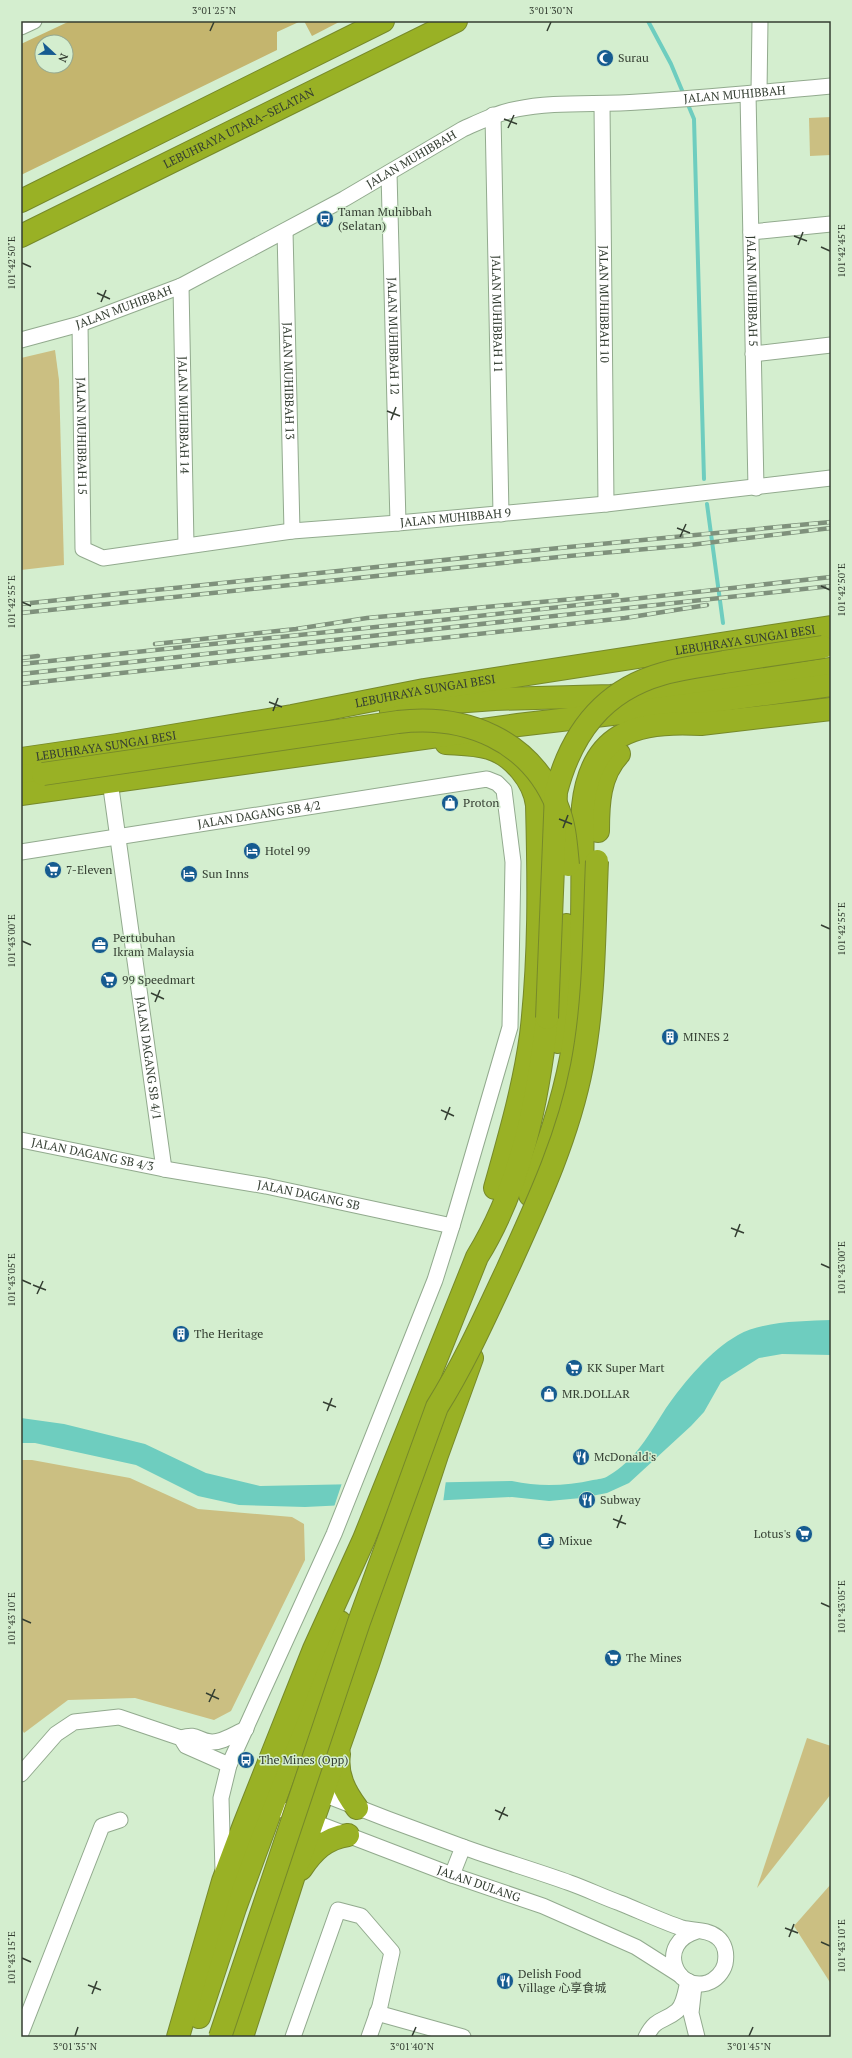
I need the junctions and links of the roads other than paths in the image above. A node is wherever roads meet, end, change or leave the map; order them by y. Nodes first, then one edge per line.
1 (34, 21) edge
2 (383, 21) edge
3 (456, 21) edge
4 (760, 21) edge
5 (21, 27) edge
6 (831, 86) edge
7 (754, 93) junction
8 (602, 105) junction
9 (493, 115) junction
10 (389, 173) junction
11 (21, 201) edge
12 (831, 224) edge
13 (285, 231) junction
14 (751, 232) junction
15 (21, 236) edge
16 (181, 286) junction
17 (80, 324) junction
18 (21, 340) edge
19 (831, 345) edge
20 (753, 354) junction
21 (831, 478) edge
22 (756, 488) junction
23 (606, 504) junction
24 (501, 514) junction
25 (398, 523) junction
26 (292, 531) junction
27 (186, 545) junction
28 (83, 549) joint
29 (831, 627) edge
30 (828, 647) edge
31 (831, 669) edge
32 (831, 685) edge
33 (831, 709) edge
34 (292, 716) junction
35 (701, 724) junction
36 (410, 740) junction
37 (21, 759) edge
38 (21, 776) edge
39 (110, 781) junction
40 (21, 794) edge
41 (118, 836) junction
42 (21, 852) edge
43 (21, 1140) edge
44 (164, 1169) junction
45 (452, 1226) junction
46 (477, 1257) junction
47 (437, 1407) junction
48 (364, 1539) junction
49 (304, 1720) junction
50 (246, 1729) junction
51 (343, 1734) junction
52 (181, 1738) junction
53 (229, 1765) junction
54 (21, 1774) edge
55 (283, 1779) junction
56 (322, 1794) junction
57 (272, 1806) junction
58 (357, 1808) junction
59 (120, 1820) dead end
60 (312, 1821) junction
61 (348, 1835) junction
62 (257, 1846) junction
63 (463, 1847) junction
64 (295, 1873) junction
65 (452, 1875) junction
66 (223, 1881) junction
67 (697, 1931) junction
68 (687, 1980) junction
69 (377, 2013) junction
70 (21, 2033) edge
71 (178, 2037) edge
72 (192, 2037) edge
73 (220, 2037) edge
74 (242, 2037) edge
75 (293, 2037) edge
76 (369, 2037) edge
77 (463, 2037) edge
78 (646, 2037) edge
79 (697, 2037) edge

1 - 5 street
2 - 11 highway
3 - 15 highway, LEBUHRAYA UTARA–SELATAN
4 - 7 street, JALAN MUHIBBAH 5
6 - 7 street, JALAN MUHIBBAH
7 - 8 street, JALAN MUHIBBAH
7 - 14 street, JALAN MUHIBBAH 5
8 - 9 street, JALAN MUHIBBAH
8 - 23 street, JALAN MUHIBBAH 10
9 - 10 street, JALAN MUHIBBAH
9 - 24 street, JALAN MUHIBBAH 11
10 - 13 street, JALAN MUHIBBAH
10 - 25 street, JALAN MUHIBBAH 12
12 - 14 street
13 - 16 street, JALAN MUHIBBAH
13 - 26 street, JALAN MUHIBBAH 13
14 - 20 street, JALAN MUHIBBAH 5
16 - 17 street, JALAN MUHIBBAH
16 - 27 street, JALAN MUHIBBAH 14
17 - 18 street, JALAN MUHIBBAH
17 - 28 street, JALAN MUHIBBAH 15
19 - 20 street
20 - 22 street, JALAN MUHIBBAH 5
21 - 22 street, JALAN MUHIBBAH 9
22 - 23 street, JALAN MUHIBBAH 9
23 - 24 street, JALAN MUHIBBAH 9
24 - 25 street, JALAN MUHIBBAH 9
25 - 26 street, JALAN MUHIBBAH 9
26 - 27 street, JALAN MUHIBBAH 9
27 - 28 street, JALAN MUHIBBAH 9
29 - 34 highway, LEBUHRAYA SUNGAI BESI
30 - 46 highway, bridge
31 - 34 highway
32 - 36 highway
33 - 35 highway
34 - 37 highway, LEBUHRAYA SUNGAI BESI
35 - 47 highway, bridge
35 - 51 highway
36 - 39 highway
36 - 46 highway
38 - 47 highway, bridge
39 - 40 highway
39 - 41 street, JALAN DAGANG SB 4/1
41 - 42 street, JALAN DAGANG SB 4/2
41 - 44 street, JALAN DAGANG SB 4/1
41 - 45 street, JALAN DAGANG SB 4/2
43 - 44 street, JALAN DAGANG SB 4/3
44 - 45 street, JALAN DAGANG SB
45 - 50 street
46 - 48 highway
47 - 73 highway, bridge
48 - 49 highway
48 - 66 highway
49 - 51 highway
49 - 55 highway
50 - 52 street
50 - 53 street
51 - 56 highway
51 - 58 highway
52 - 53 street
52 - 54 street
53 - 66 street
55 - 56 street
55 - 57 highway
56 - 58 street
56 - 60 highway
57 - 60 street, JALAN DULANG
57 - 62 highway
58 - 63 street
59 - 70 street
60 - 61 street, JALAN DULANG
60 - 64 highway
61 - 64 highway
61 - 65 street, JALAN DULANG
62 - 64 highway
62 - 72 highway
63 - 65 street
63 - 67 street
64 - 74 highway
65 - 68 street, JALAN DULANG
66 - 71 highway
67 - 68 street
67 - 68 street
68 - 78 street
68 - 79 street
69 - 75 street
69 - 76 street
69 - 77 street

